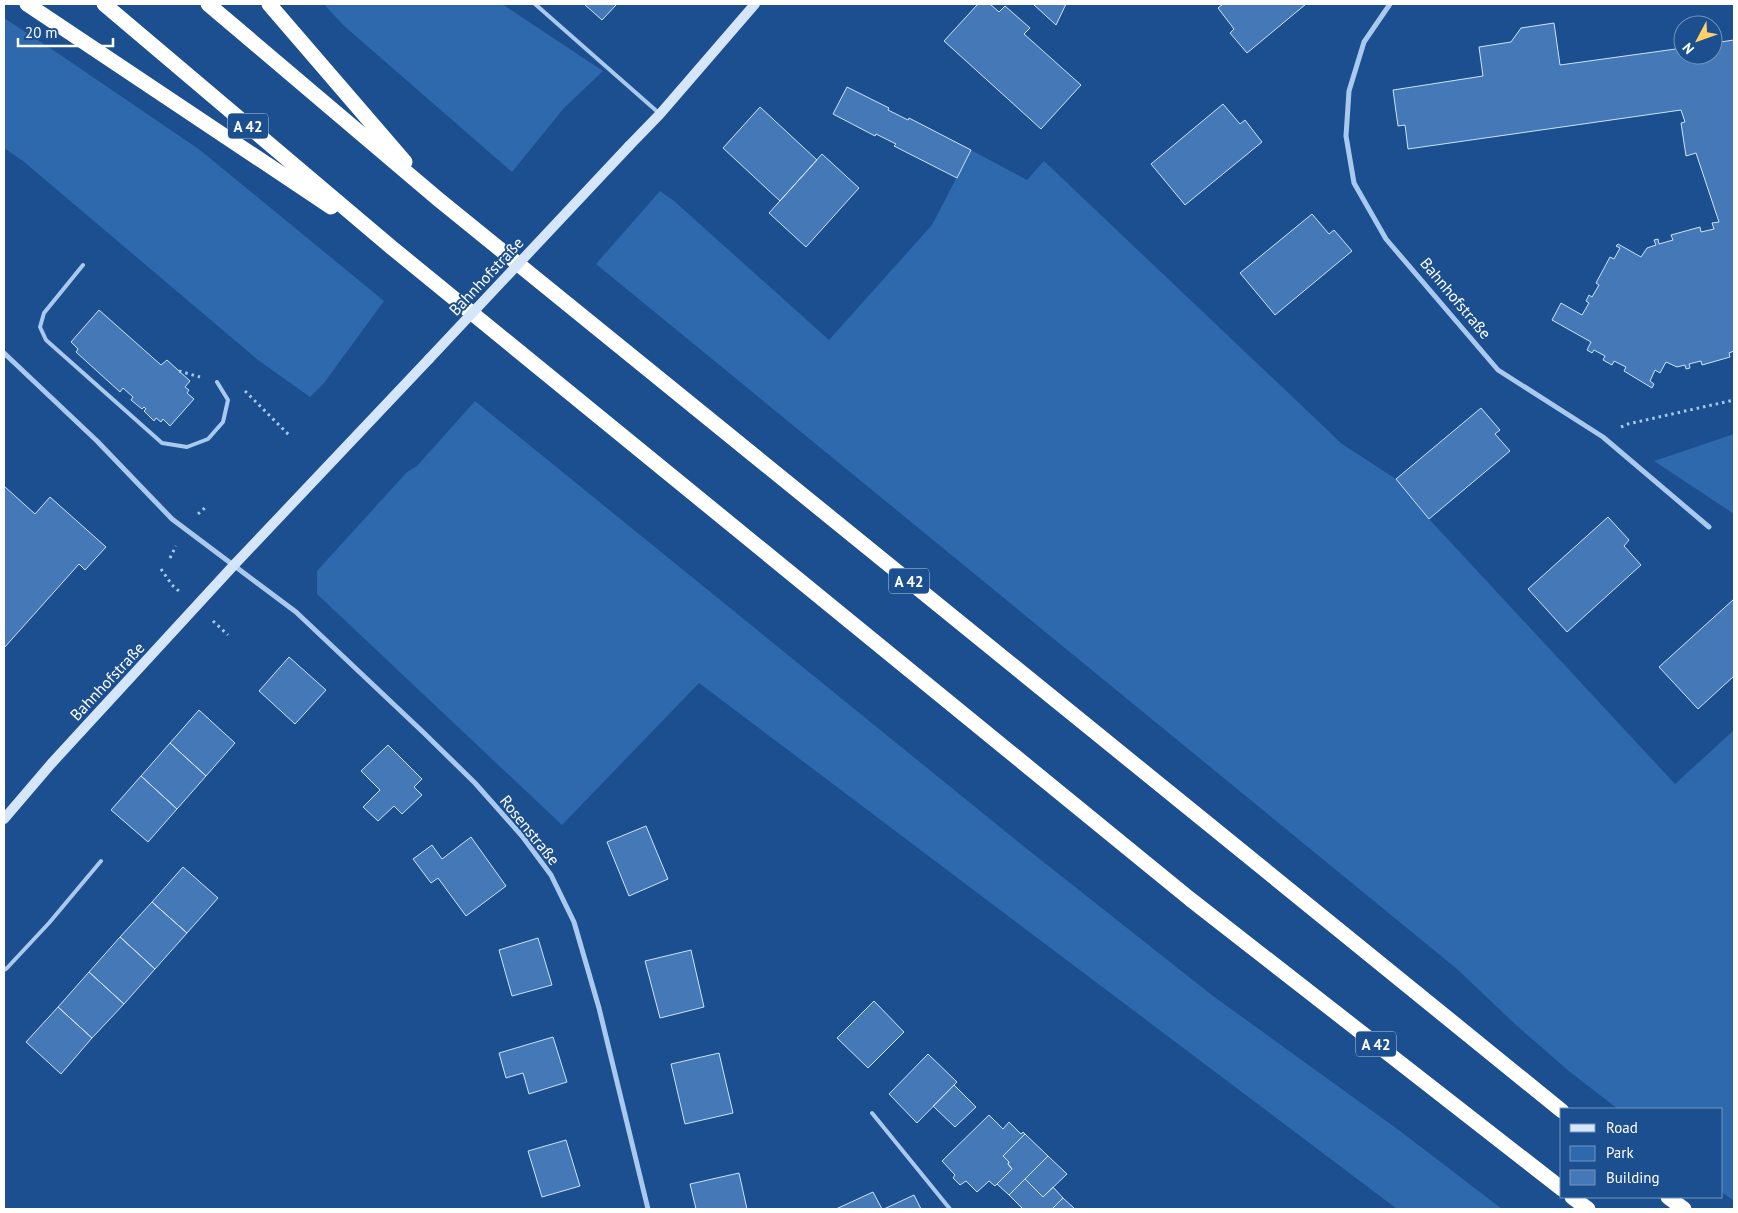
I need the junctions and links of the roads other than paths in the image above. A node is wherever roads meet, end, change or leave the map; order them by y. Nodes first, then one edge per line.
1 (27, 4) edge
2 (104, 4) edge
3 (208, 4) edge
4 (269, 4) edge
5 (535, 4) edge
6 (755, 4) edge
7 (1390, 4) edge
8 (660, 114) junction
9 (438, 199) junction
10 (391, 248) junction
11 (83, 265) dead end
12 (4, 353) edge
13 (217, 382) dead end
14 (1709, 527) dead end
15 (234, 565) junction
16 (4, 819) edge
17 (101, 861) dead end
18 (4, 970) edge
19 (1560, 1109) edge
20 (872, 1113) dead end
21 (1560, 1187) edge
22 (1573, 1198) edge
23 (1669, 1198) edge
24 (648, 1209) edge
25 (950, 1209) edge
26 (1588, 1209) edge
27 (1684, 1209) edge

1 - 10 highway
2 - 10 highway, A 42
3 - 9 highway, A 42
4 - 9 highway
5 - 8 lane
6 - 8 main road, Bahnhofstraße
7 - 14 street, Bahnhofstraße
8 - 15 main road, Bahnhofstraße, bridge
9 - 19 highway, A 42
10 - 21 highway, A 42
11 - 13 lane
12 - 15 street
15 - 16 main road, Bahnhofstraße
15 - 24 street, Rosenstraße
17 - 18 lane
20 - 25 lane
22 - 26 highway
23 - 27 highway

